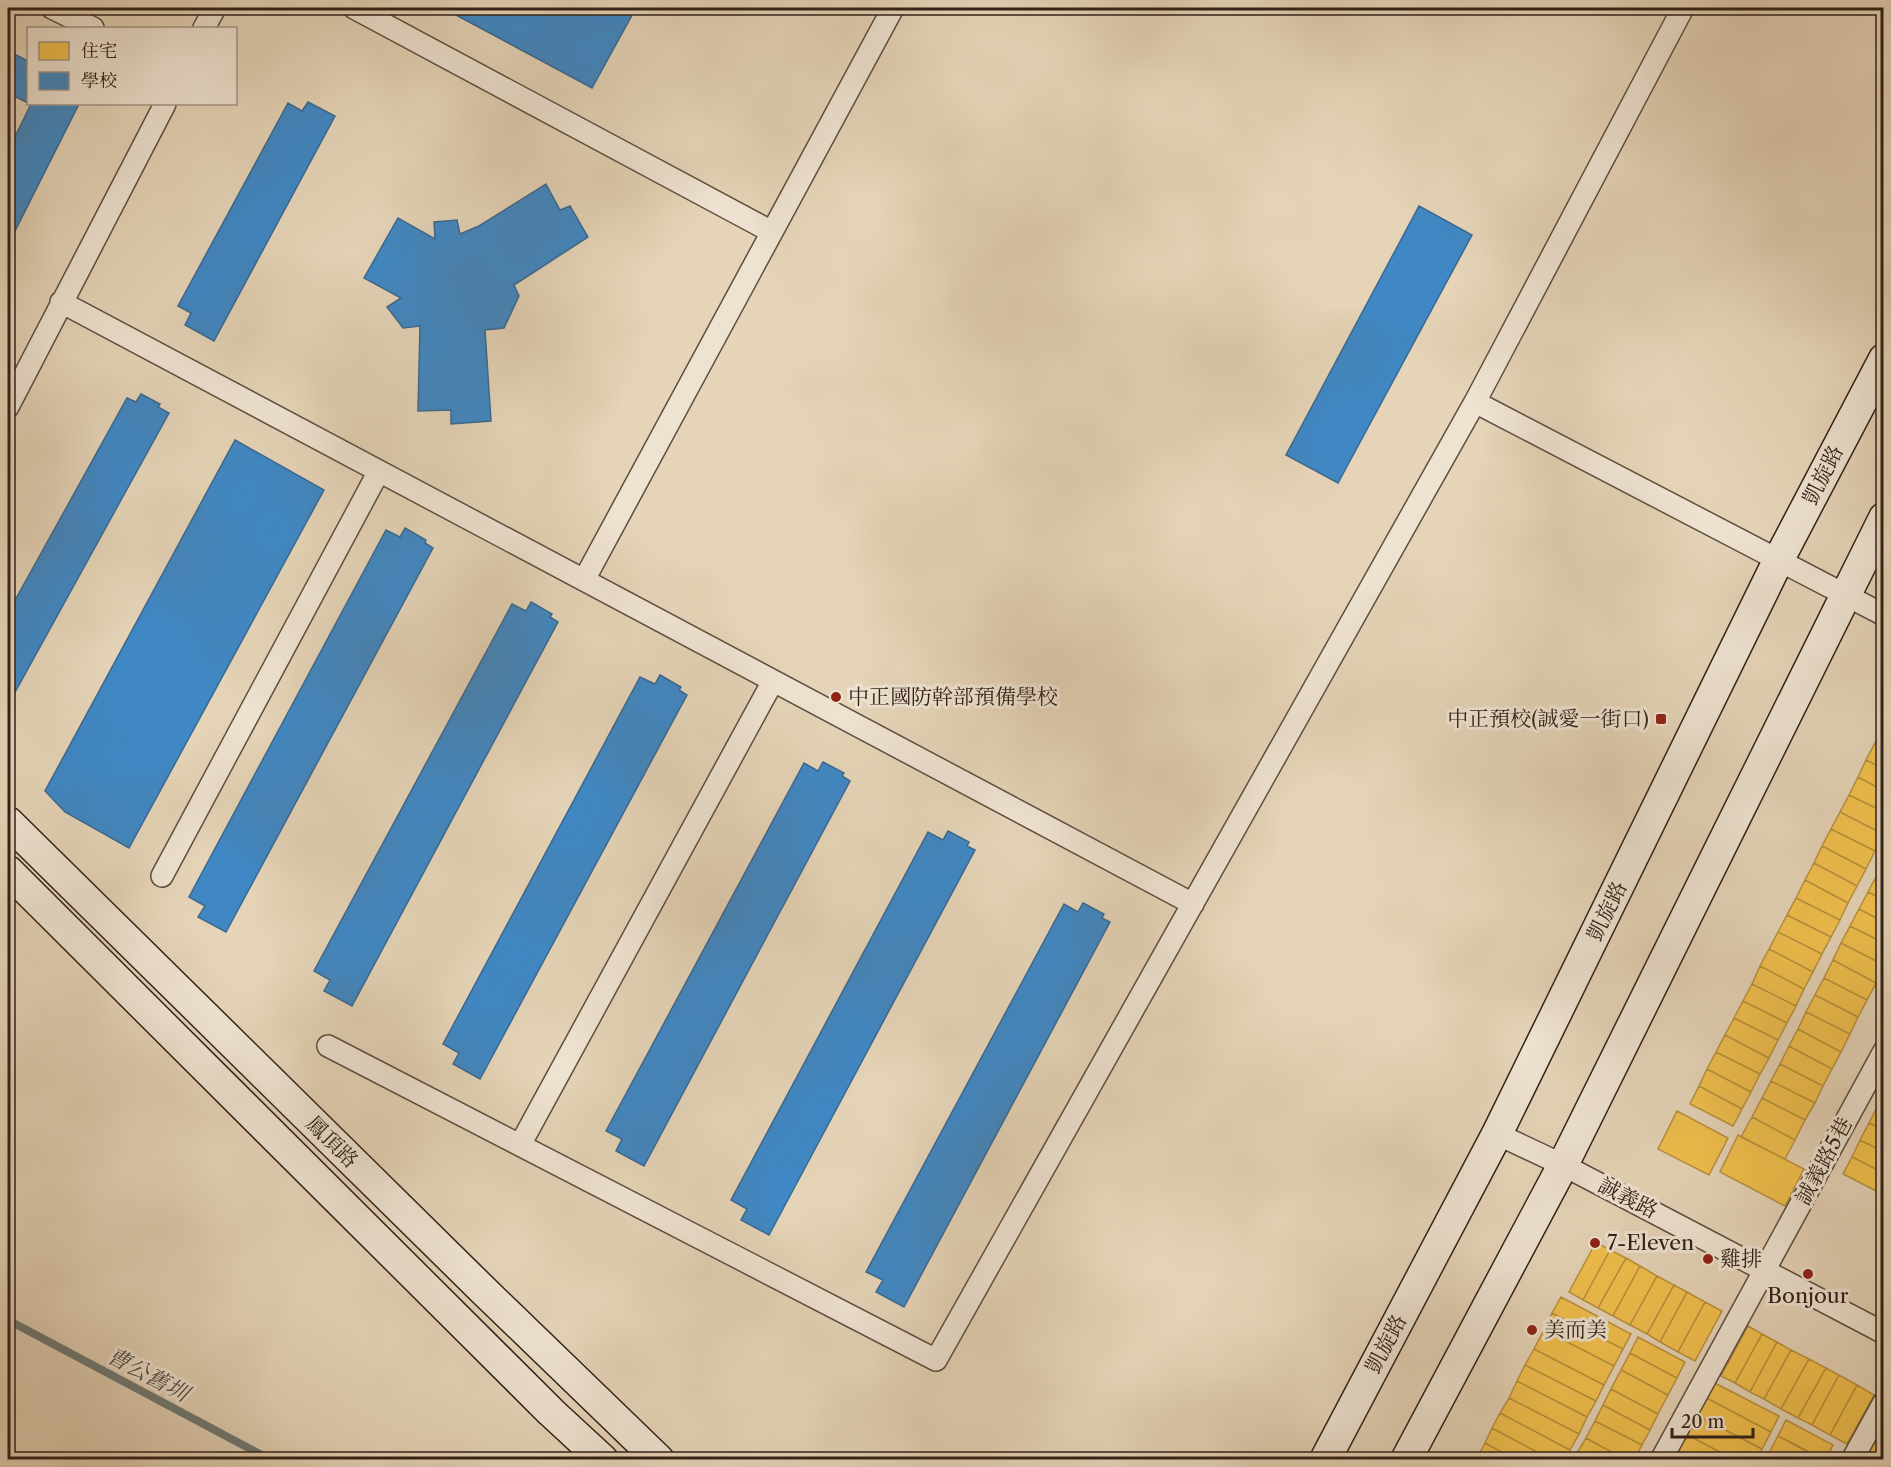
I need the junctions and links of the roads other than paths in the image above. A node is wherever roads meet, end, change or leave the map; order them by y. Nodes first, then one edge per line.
1 (52, 8) edge
2 (215, 8) edge
3 (354, 8) edge
4 (893, 8) edge
5 (1683, 8) edge
6 (91, 27) edge
7 (205, 27) edge
8 (164, 105) edge
9 (772, 232) junction
10 (61, 302) junction
11 (1884, 359) edge
12 (1475, 402) junction
13 (8, 407) edge
14 (379, 471) junction
15 (1884, 518) edge
16 (1778, 561) junction
17 (584, 580) junction
18 (1844, 595) junction
19 (1884, 615) edge
20 (773, 681) junction
21 (8, 822) edge
22 (8, 871) edge
23 (162, 876) dead end
24 (1193, 904) junction
25 (328, 1046) dead end
26 (1884, 1051) edge
27 (1497, 1134) junction
28 (520, 1145) junction
29 (1563, 1165) junction
30 (1765, 1270) junction
31 (1884, 1333) edge
32 (1884, 1402) edge
33 (8, 1457) edge
34 (13, 1460) edge
35 (603, 1460) edge
36 (659, 1460) edge
37 (1325, 1460) edge
38 (1406, 1460) edge
39 (1661, 1460) edge
40 (1852, 1460) edge

1 - 6 street
2 - 7 street
3 - 9 street
4 - 9 street
5 - 12 street
8 - 10 street
9 - 17 street
10 - 13 street
10 - 14 street
11 - 16 street, 凱旋路
12 - 16 street
12 - 24 street
14 - 17 street
14 - 23 street
15 - 18 street
16 - 18 street
16 - 27 street, 凱旋路
17 - 20 street
18 - 19 street
18 - 29 street
20 - 24 street
20 - 28 street
21 - 36 street, 鳳頂路
22 - 35 street, 鳳頂路
24 - 28 street
25 - 28 street
26 - 30 street, 誠義路5巷
27 - 29 street, 誠義路
27 - 37 street, 凱旋路
29 - 30 street, 誠義路
29 - 38 street
30 - 31 street, 誠義路
30 - 39 street, 誠義路5巷
32 - 40 street
33 - 34 lane

